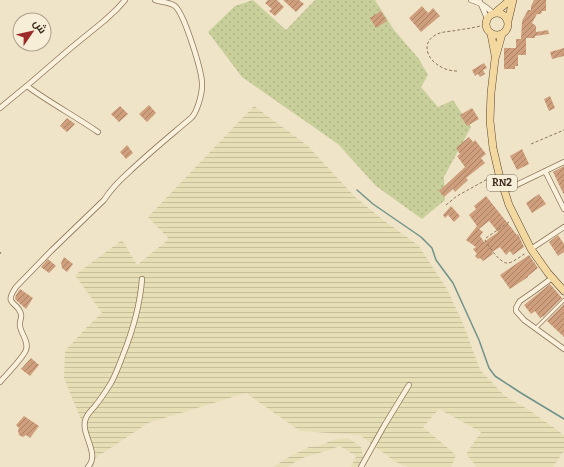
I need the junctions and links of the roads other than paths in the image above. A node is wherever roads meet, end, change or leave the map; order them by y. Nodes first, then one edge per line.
1 (125, 0) edge
2 (155, 0) edge
3 (471, 0) edge
4 (510, 0) edge
5 (513, 0) edge
6 (490, 17) junction
7 (508, 21) junction
8 (491, 34) junction
9 (502, 34) junction
10 (495, 60) junction
11 (27, 86) junction
12 (0, 108) edge
13 (98, 132) dead end
14 (564, 162) edge
15 (545, 171) junction
16 (504, 191) junction
17 (564, 209) edge
18 (564, 226) edge
19 (531, 249) junction
20 (552, 278) junction
21 (142, 279) dead end
22 (561, 283) edge
23 (564, 291) edge
24 (564, 300) edge
25 (536, 328) junction
26 (564, 349) edge
27 (0, 382) edge
28 (409, 385) dead end
29 (88, 467) edge
30 (361, 467) edge

1 - 11 street
2 - 27 street
3 - 6 street
4 - 6 main road
5 - 7 main road, RN2
6 - 7 main road
6 - 8 main road, RN2
7 - 9 main road, RN2
8 - 9 main road
8 - 10 main road, RN2
9 - 10 main road, RN2
10 - 16 main road, RN2
11 - 12 street
11 - 13 street
14 - 15 street
15 - 16 street
15 - 17 street
16 - 19 main road, RN2
18 - 19 street
19 - 20 main road, RN2
20 - 22 main road, RN2
20 - 25 street
21 - 29 street
22 - 23 main road, RN2
24 - 25 lane
25 - 26 street
28 - 30 street

